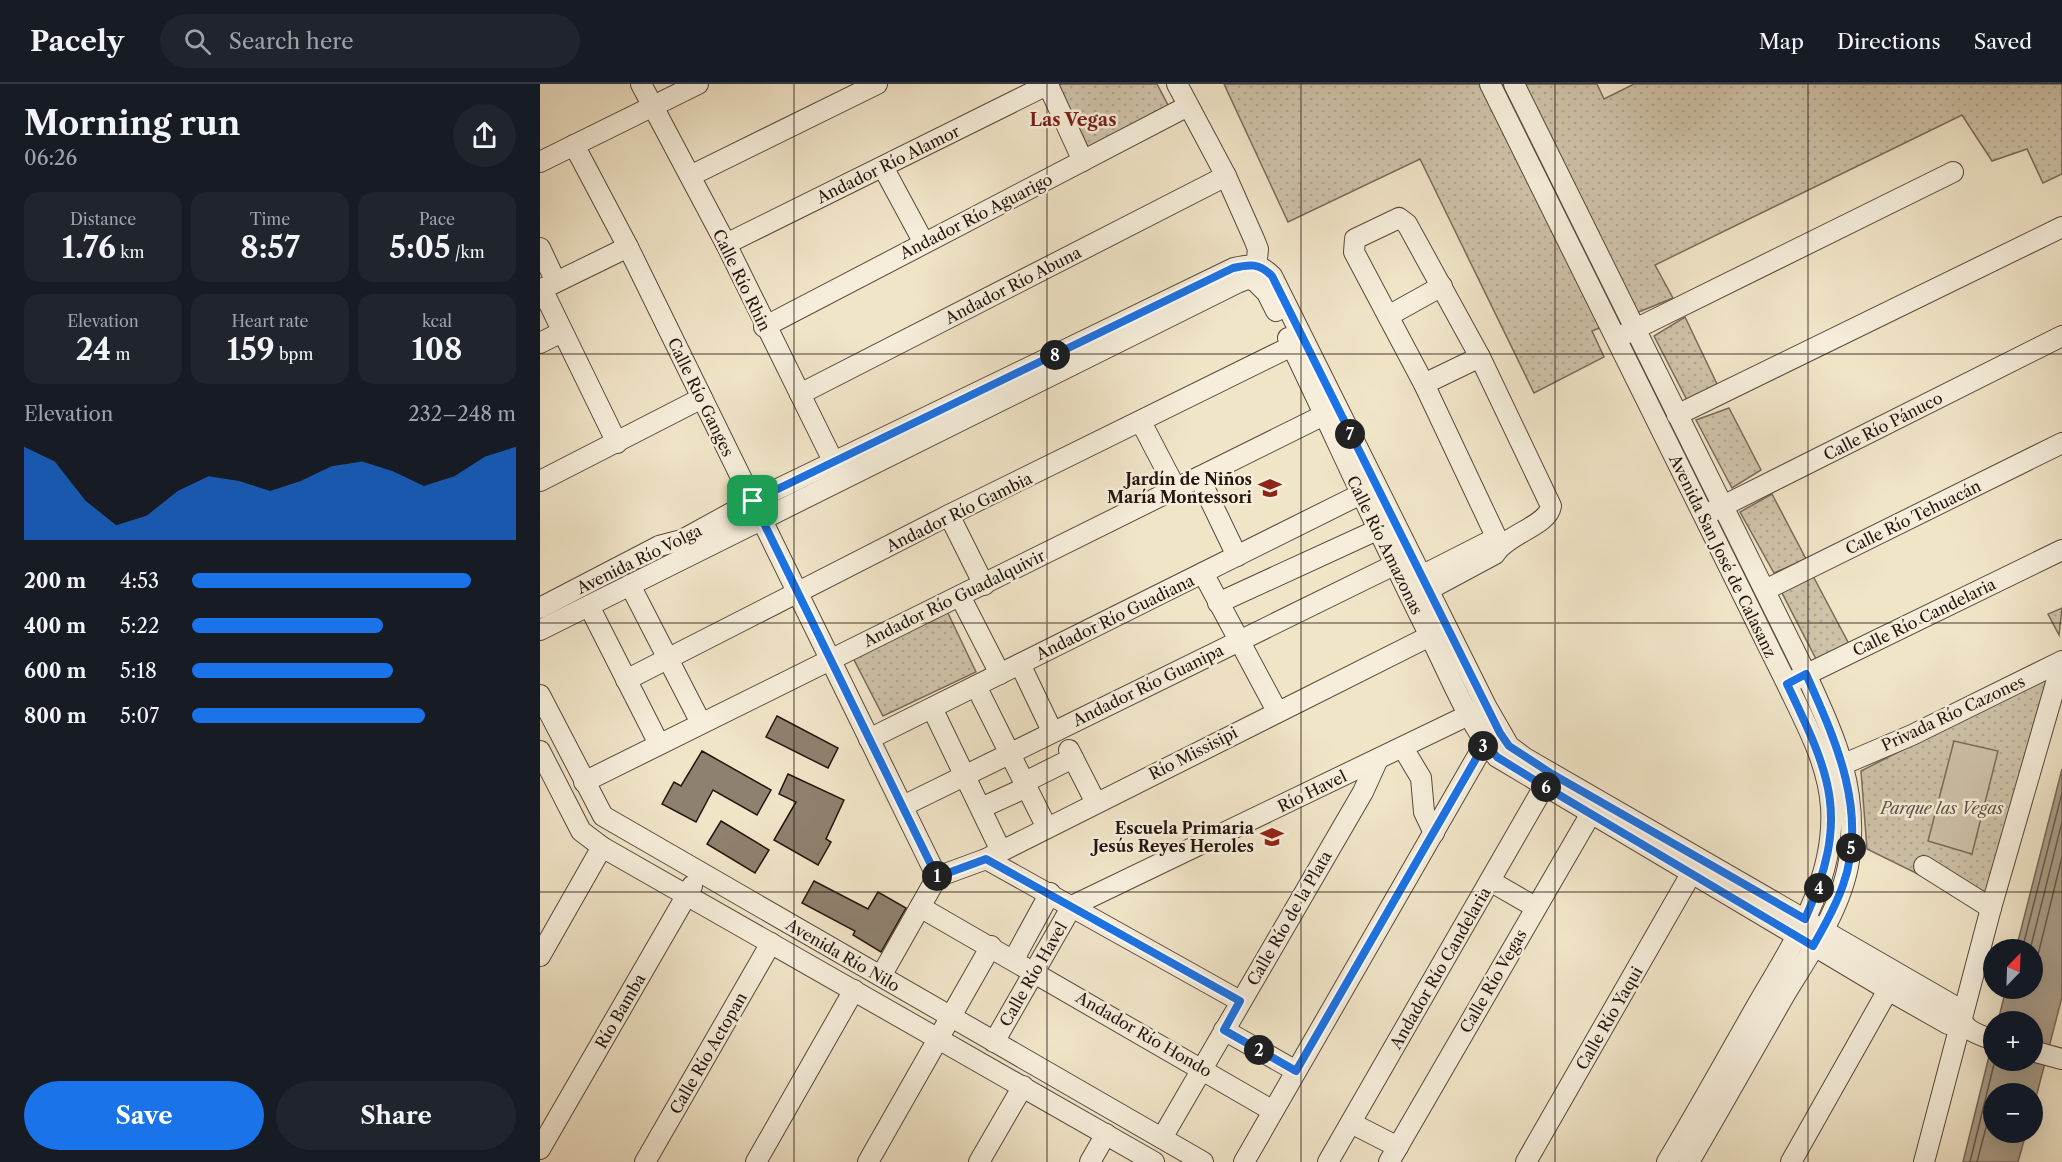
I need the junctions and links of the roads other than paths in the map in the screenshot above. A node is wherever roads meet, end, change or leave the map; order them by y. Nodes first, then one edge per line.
1 (641, 84) edge
2 (698, 84) edge
3 (877, 84) edge
4 (1049, 84) edge
5 (1178, 84) edge
6 (1490, 84) edge
7 (1514, 84) edge
8 (653, 106) junction
9 (1188, 106) junction
10 (574, 145) junction
11 (1547, 152) junction
12 (1083, 161) junction
13 (540, 162) edge
14 (1528, 162) junction
15 (883, 167) junction
16 (1953, 172) dead end
17 (690, 176) junction
18 (1226, 176) junction
19 (2062, 227) edge
20 (924, 243) junction
21 (726, 244) junction
22 (628, 247) junction
23 (540, 248) edge
24 (1256, 273) junction
25 (1442, 286) junction
26 (546, 287) edge
27 (1388, 316) junction
28 (764, 327) junction
29 (1635, 329) junction
30 (562, 332) junction
31 (2062, 336) edge
32 (1614, 339) junction
33 (540, 343) edge
34 (1293, 346) junction
35 (1480, 357) junction
36 (1424, 384) junction
37 (800, 394) junction
38 (702, 398) junction
39 (1324, 415) junction
40 (1677, 415) junction
41 (1141, 422) junction
42 (616, 443) junction
43 (2062, 443) edge
44 (1358, 469) junction
45 (837, 470) junction
46 (1199, 477) junction
47 (541, 478) edge
48 (1176, 489) junction
49 (1361, 494) junction
50 (753, 501) junction
51 (1723, 506) junction
52 (949, 515) junction
53 (1703, 515) junction
54 (761, 520) junction
55 (1377, 530) junction
56 (1500, 545) junction
57 (2062, 550) edge
58 (1237, 556) junction
59 (1394, 565) junction
60 (1203, 573) junction
61 (1425, 583) junction
62 (630, 585) junction
63 (984, 585) junction
64 (1765, 590) junction
65 (798, 592) junction
66 (960, 596) junction
67 (1218, 603) junction
68 (589, 606) junction
69 (540, 608) edge
70 (540, 630) edge
71 (1438, 632) junction
72 (1238, 641) junction
73 (668, 658) junction
74 (830, 658) junction
75 (2062, 662) edge
76 (1020, 664) junction
77 (1000, 674) junction
78 (1806, 674) junction
79 (626, 680) junction
80 (1787, 684) junction
81 (976, 686) junction
82 (540, 695) edge
83 (932, 708) junction
84 (1277, 711) junction
85 (1478, 711) junction
86 (701, 723) junction
87 (1052, 731) junction
88 (869, 739) junction
89 (659, 744) junction
90 (1403, 748) junction
91 (1497, 749) junction
92 (1007, 753) junction
93 (1378, 759) junction
94 (542, 762) edge
95 (1844, 764) junction
96 (965, 774) junction
97 (1548, 780) junction
98 (584, 782) junction
99 (1024, 785) junction
100 (1096, 802) junction
101 (903, 806) junction
102 (1594, 807) junction
103 (981, 808) junction
104 (1047, 828) junction
105 (1434, 833) junction
106 (602, 847) junction
107 (994, 855) junction
108 (1924, 866) dead end
109 (700, 873) junction
110 (1691, 874) junction
111 (937, 877) junction
112 (1490, 881) junction
113 (1050, 893) junction
114 (687, 895) junction
115 (1072, 906) junction
116 (920, 907) junction
117 (1535, 907) junction
118 (1991, 908) junction
119 (1805, 919) junction
120 (1823, 929) junction
121 (1796, 936) junction
122 (771, 943) junction
123 (991, 946) junction
124 (1813, 946) junction
125 (540, 956) edge
126 (1014, 959) junction
127 (1034, 970) junction
128 (881, 976) junction
129 (854, 990) junction
130 (1888, 990) junction
131 (1240, 1001) junction
132 (950, 1017) junction
133 (1960, 1022) junction
134 (1224, 1030) junction
135 (1983, 1036) edge
136 (939, 1038) junction
137 (994, 1042) junction
138 (1202, 1068) junction
139 (1296, 1071) junction
140 (1023, 1086) junction
141 (1273, 1111) junction
142 (1351, 1123) junction
143 (1106, 1134) junction
144 (1162, 1138) junction
145 (540, 1149) edge
146 (1393, 1155) edge
147 (645, 1162) edge
148 (756, 1162) edge
149 (868, 1162) edge
150 (978, 1162) edge
151 (1089, 1162) edge
152 (1154, 1162) edge
153 (1203, 1162) edge
154 (1244, 1162) edge
155 (1328, 1162) edge
156 (1526, 1162) edge
157 (1667, 1162) edge
158 (1689, 1162) edge
159 (1791, 1162) edge
160 (1924, 1162) edge

1 - 8 street, Calle Río Rhin
2 - 8 street
3 - 17 street
4 - 12 street
4 - 15 street, Andador Río Alamor
5 - 9 street, Calle Río Amazonas
6 - 14 street, Avenida San José de Calasanz
7 - 11 street, Avenida San José de Calasanz
8 - 10 street
8 - 17 street, Calle Río Rhin
9 - 12 street, Andador Río Aguarigo
9 - 18 street, Calle Río Amazonas
10 - 13 street
10 - 22 street, Calle Río Ganges
11 - 14 street
11 - 29 street, Avenida San José de Calasanz
12 - 20 street, Andador Río Aguarigo
14 - 32 street, Avenida San José de Calasanz
15 - 20 street
15 - 21 street, Andador Río Alamor
16 - 29 street
17 - 21 street, Calle Río Rhin
18 - 24 street, Calle Río Amazonas
18 - 37 street, Andador Río Abuna
19 - 40 street
20 - 28 street, Andador Río Aguarigo
21 - 28 street, Calle Río Rhin
22 - 26 street
22 - 38 street, Calle Río Ganges
23 - 26 street
24 - 34 street, Calle Río Amazonas
24 - 44 street, Calle Río Amazonas
24 - 45 street, Avenida Río Volga
25 - 27 street
25 - 27 street
25 - 35 street
26 - 30 street
27 - 36 street
28 - 37 street, Calle Río Rhin
29 - 32 street
29 - 40 street, Avenida San José de Calasanz
30 - 33 street
30 - 42 street
31 - 51 street, Calle Río Pánuco
32 - 53 street, Avenida San José de Calasanz
34 - 39 street, Calle Río Amazonas
34 - 41 street, Andador Río Gambia
35 - 36 street
35 - 56 street
36 - 56 street
37 - 45 street, Calle Río Rhin
38 - 42 street
38 - 50 street, Calle Río Ganges
39 - 44 street, Calle Río Amazonas
39 - 46 street, Andador Río Guadalquivir
40 - 51 street, Avenida San José de Calasanz
41 - 48 street
41 - 52 street, Andador Río Gambia
42 - 47 street
43 - 64 street, Calle Río Tehuacán
44 - 49 street, Calle Río Amazonas
44 - 61 street, Calle Río Amazonas
45 - 50 street, Avenida Río Volga
45 - 54 street, Avenida Río Volga
46 - 48 street, Andador Río Guadalquivir
46 - 58 street
48 - 63 street, Andador Río Guadalquivir
49 - 55 street, Calle Río Amazonas
49 - 58 street, Andador Río Guadiana
50 - 54 street, Calle Río Ganges
50 - 69 street, Avenida Río Volga
51 - 53 street, Calle Río Pánuco
51 - 64 street, Avenida San José de Calasanz
52 - 63 street
52 - 65 street, Andador Río Gambia
53 - 80 street, Avenida San José de Calasanz
54 - 62 street, Avenida Río Volga
54 - 65 street, Calle Río Ganges
55 - 59 street, Calle Río Amazonas
55 - 67 street
56 - 61 street
57 - 78 street, Calle Río Candelaria
58 - 60 street, Andador Río Guadiana
59 - 71 street, Calle Río Amazonas
59 - 72 street, Andador Río Guanipa
60 - 67 street
60 - 76 street, Andador Río Guadiana
61 - 71 street, Calle Río Amazonas
62 - 68 street, Avenida Río Volga
62 - 73 street
63 - 66 street, Andador Río Guadalquivir
64 - 78 street, Avenida San José de Calasanz
65 - 73 street, Andador Río Gambia
65 - 74 street, Calle Río Ganges
66 - 74 street, Andador Río Guadalquivir
66 - 77 street
67 - 72 street
68 - 70 street, Avenida Río Volga
68 - 79 street
71 - 84 street, Río Missisipi
71 - 85 street, Calle Río Amazonas
72 - 84 street
72 - 87 street, Andador Río Guanipa
73 - 79 street, Andador Río Gambia
73 - 86 street
74 - 86 street, Andador Río Guadalquivir
74 - 88 street, Calle Río Ganges
75 - 95 street, Privada Río Cazones
75 - 118 street
76 - 77 street, Andador Río Guadiana
76 - 87 street
77 - 81 street, Andador Río Guadiana
78 - 80 street, Calle Río Candelaria
78 - 95 street, Avenida San José de Calasanz
79 - 89 street
80 - 119 street, Avenida San José de Calasanz
81 - 83 street, Andador Río Guadiana
81 - 92 street
82 - 98 street, Avenida Río Nilo
83 - 88 street, Andador Río Guadiana
83 - 96 street
84 - 100 street, Río Missisipi
85 - 90 street, Río Havel
85 - 91 street, Calle Río Amazonas
86 - 89 street, Andador Río Guadalquivir
87 - 92 street, Andador Río Guanipa
88 - 101 street, Calle Río Ganges
89 - 98 street, Andador Río Guadalquivir
90 - 93 street, Río Havel
90 - 105 street
91 - 97 street
91 - 105 street
92 - 96 street, Andador Río Guanipa
92 - 99 street
93 - 115 street, Río Havel
93 - 131 street, Calle Río de la Plata
94 - 106 street, Avenida Río Nilo
95 - 120 street, Avenida San José de Calasanz
96 - 101 street, Andador Río Guanipa
96 - 103 street
97 - 102 street
97 - 112 street, Andador Río Candelaria
98 - 109 street, Avenida Río Nilo
99 - 100 street
99 - 103 street
99 - 104 street
100 - 104 street, Río Missisipi
101 - 111 street, Calle Río Ganges
102 - 110 street
102 - 117 street, Calle Río Vegas
102 - 119 street
103 - 107 street
104 - 107 street, Río Missisipi
105 - 139 street
106 - 114 street, Avenida Río Nilo
106 - 125 street
107 - 111 street, Río Missisipi
107 - 113 street
108 - 118 street
109 - 114 street, Río Bamba
109 - 128 street, Avenida Río Nilo
110 - 121 street
110 - 156 street, Calle Río Yaqui
111 - 116 street
112 - 117 street
112 - 142 street, Andador Río Candelaria
113 - 115 street
113 - 126 street
114 - 122 street, Avenida Río Nilo
114 - 145 street, Río Bamba
115 - 127 street, Calle Río Havel
115 - 131 street
116 - 123 street, Andador Río Hondo
116 - 128 street
117 - 146 street, Calle Río Vegas
118 - 133 street
119 - 120 street
119 - 121 street, Avenida San José de Calasanz
120 - 124 street, Avenida San José de Calasanz
120 - 133 street
121 - 124 street
121 - 157 street, Avenida San José de Calasanz
122 - 129 street, Avenida Río Nilo
122 - 147 street, Calle Río Actopan
123 - 126 street, Andador Río Hondo
123 - 132 street
124 - 130 street
124 - 158 street, Avenida San José de Calasanz
126 - 127 street, Andador Río Hondo
127 - 137 street, Calle Río Havel
127 - 138 street, Andador Río Hondo
128 - 132 street, Avenida Río Nilo
129 - 136 street, Avenida Río Nilo
129 - 148 street
130 - 133 street
130 - 159 street
131 - 134 street, Calle Río de la Plata
132 - 136 street
132 - 137 street, Avenida Río Nilo
133 - 135 street
133 - 160 street
134 - 138 street, Calle Río de la Plata
134 - 139 street
136 - 140 street, Avenida Río Nilo
136 - 149 street
137 - 144 street, Avenida Río Nilo
138 - 141 street, Andador Río Hondo
138 - 144 street, Calle Río de la Plata
139 - 141 street
140 - 143 street, Avenida Río Nilo
140 - 150 street
141 - 154 street
142 - 146 street
142 - 155 street, Andador Río Candelaria
143 - 151 street
143 - 152 street, Avenida Río Nilo
144 - 153 street, Avenida Río Nilo

